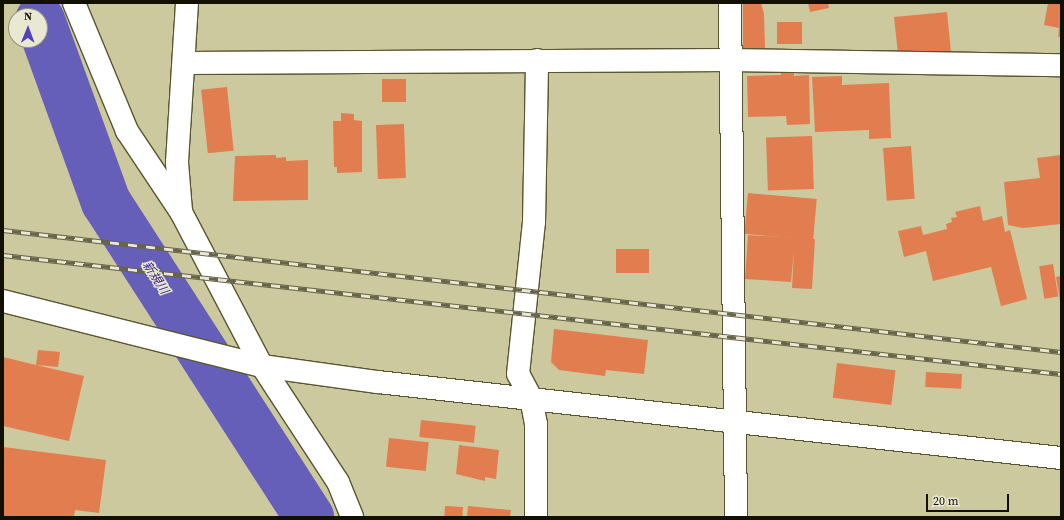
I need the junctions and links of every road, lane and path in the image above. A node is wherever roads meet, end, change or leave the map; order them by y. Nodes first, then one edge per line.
1 (74, 3) edge
2 (187, 3) edge
3 (730, 3) edge
4 (537, 60) junction
5 (730, 60) junction
6 (185, 63) junction
7 (1061, 65) edge
8 (181, 212) junction
9 (3, 301) edge
10 (262, 366) junction
11 (531, 398) junction
12 (733, 422) junction
13 (1061, 458) edge
14 (352, 517) edge
15 (536, 517) edge
16 (736, 517) edge

1 - 8 street
2 - 6 street
3 - 5 street
4 - 5 street
4 - 6 street
4 - 11 street
5 - 7 street
5 - 12 street
6 - 8 street
8 - 10 street
9 - 10 street
10 - 11 street
10 - 14 street
11 - 12 street
11 - 15 street
12 - 13 street
12 - 16 street

